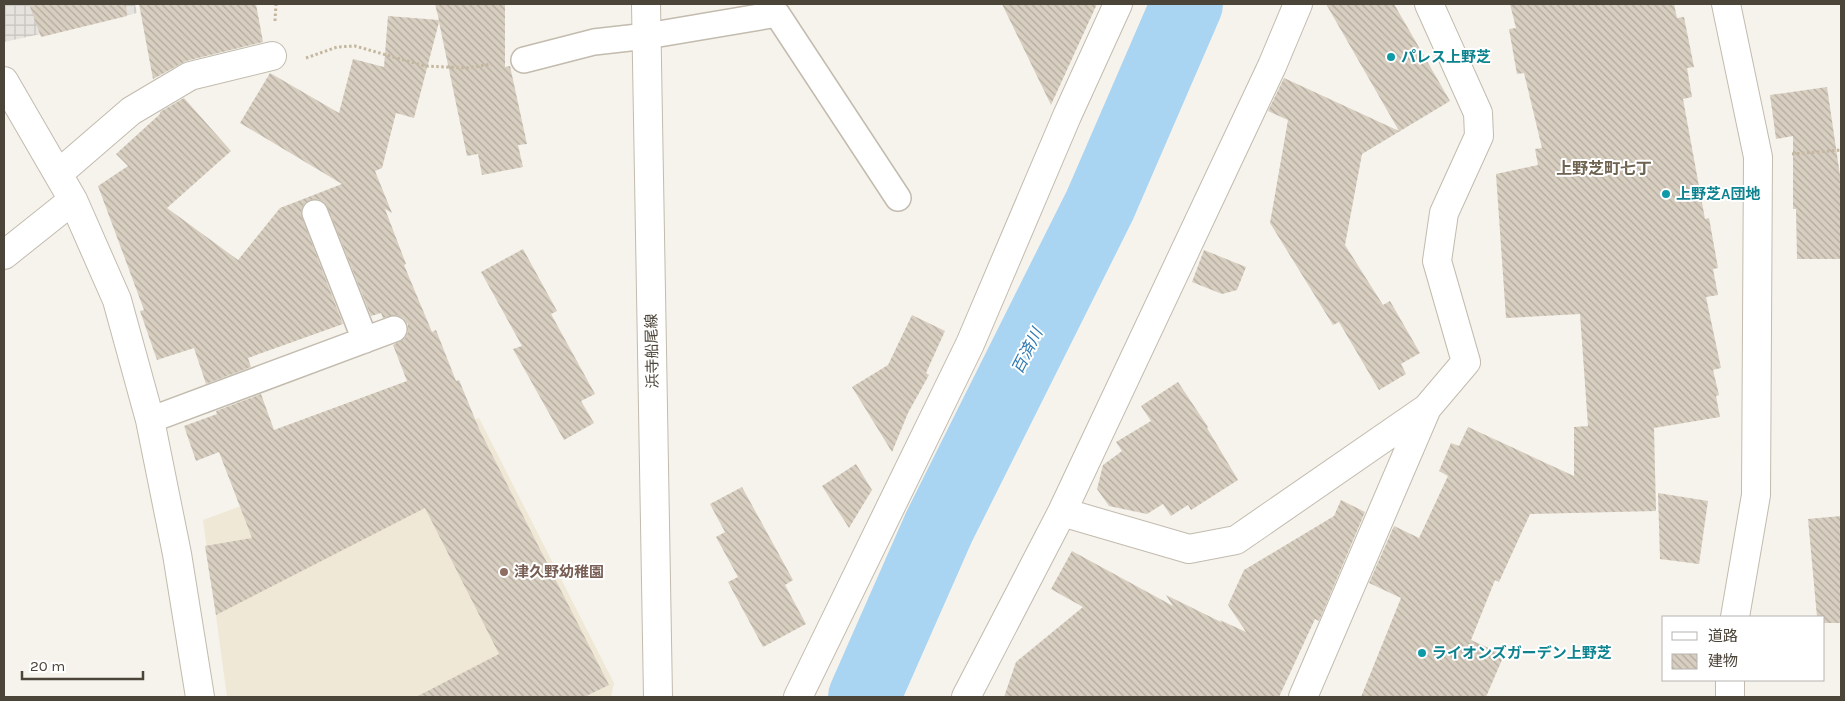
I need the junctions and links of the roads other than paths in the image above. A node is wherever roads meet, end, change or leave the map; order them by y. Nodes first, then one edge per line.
1 (646, 4) edge
2 (1118, 4) edge
3 (1298, 4) edge
4 (1430, 4) edge
5 (1726, 4) edge
6 (647, 36) junction
7 (272, 56) road end
8 (524, 60) road end
9 (4, 81) edge
10 (58, 174) junction
11 (898, 198) dead end
12 (73, 200) junction
13 (314, 213) dead end
14 (4, 255) edge
15 (394, 329) dead end
16 (365, 340) junction
17 (1427, 408) junction
18 (150, 420) junction
19 (1062, 512) junction
20 (1735, 616) edge
21 (1730, 681) edge
22 (200, 697) edge
23 (658, 697) edge
24 (798, 697) edge
25 (966, 697) edge
26 (1303, 697) edge
27 (1730, 697) edge

1 - 6 street, 浜寺船尾線
2 - 24 street
3 - 19 street
4 - 17 street
5 - 20 street
6 - 8 lane
6 - 11 lane
6 - 23 street, 浜寺船尾線
7 - 10 street
9 - 10 street
10 - 12 street
12 - 14 street
12 - 18 street
13 - 16 lane
15 - 16 lane
16 - 18 lane
17 - 19 street
17 - 26 street
18 - 22 street
19 - 25 street
21 - 27 street

